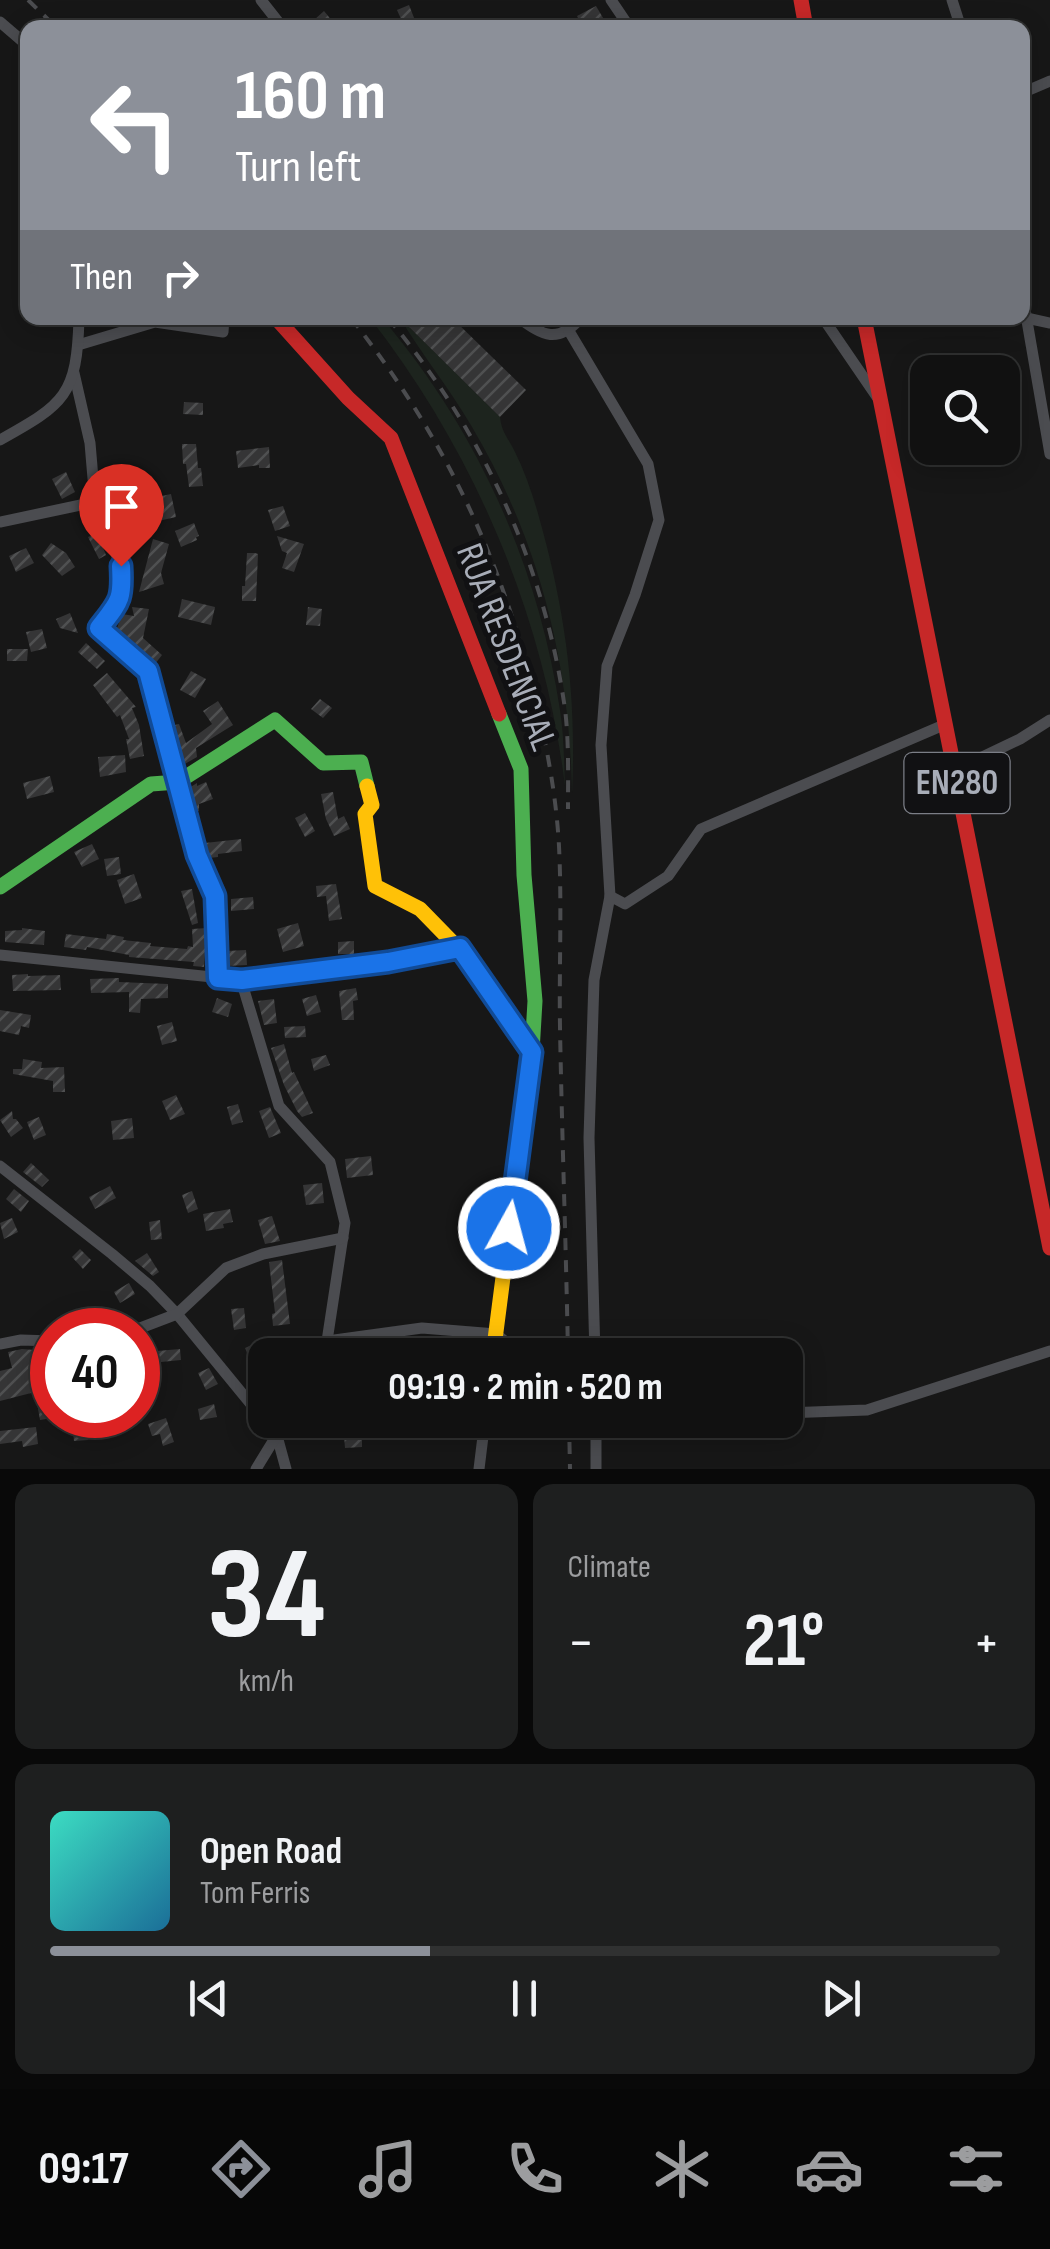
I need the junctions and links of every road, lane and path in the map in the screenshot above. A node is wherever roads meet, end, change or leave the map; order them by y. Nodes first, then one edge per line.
1 (0, 22) edge
2 (20, 39) edge
3 (79, 325) edge
4 (144, 325) edge
5 (175, 325) edge
6 (224, 325) edge
7 (282, 325) edge
8 (529, 325) edge
9 (575, 325) edge
10 (828, 325) edge
11 (865, 325) edge
12 (1026, 325) edge
13 (569, 331) junction
14 (78, 345) junction
15 (74, 373) junction
16 (882, 404) junction
17 (0, 440) edge
18 (1050, 454) edge
19 (95, 502) junction
20 (0, 522) edge
21 (1050, 720) edge
22 (946, 724) junction
23 (955, 770) junction
24 (178, 782) junction
25 (0, 887) edge
26 (610, 896) junction
27 (460, 948) junction
28 (0, 955) edge
29 (218, 978) junction
30 (242, 980) junction
31 (532, 1052) junction
32 (0, 1166) edge
33 (342, 1238) junction
34 (1050, 1248) edge
35 (177, 1314) junction
36 (160, 1320) edge
37 (496, 1334) junction
38 (328, 1338) edge
39 (354, 1338) edge
40 (495, 1338) edge
41 (501, 1338) edge
42 (595, 1338) edge
43 (30, 1340) edge
44 (0, 1344) edge
45 (1050, 1351) edge
46 (248, 1400) edge
47 (803, 1413) edge
48 (276, 1438) edge
49 (278, 1438) edge
50 (482, 1438) edge
51 (596, 1438) edge
52 (256, 1469) edge
53 (286, 1469) edge
54 (478, 1469) edge
55 (596, 1469) edge

1 - 2 street
3 - 14 street
4 - 14 street
5 - 6 street
7 - 31 street, RUA RESDENCIAL
8 - 13 street
9 - 13 street
10 - 16 street
11 - 16 street, EN280
12 - 18 street
13 - 26 street
14 - 15 street
15 - 17 street
15 - 19 street
16 - 22 street, EN280
19 - 20 street
19 - 24 street
21 - 23 street
22 - 23 street, EN280
22 - 26 street
23 - 34 street, EN280
24 - 25 street
24 - 27 street
24 - 29 street
26 - 42 street
27 - 30 street
27 - 31 street
28 - 29 street
29 - 30 street
30 - 33 street
31 - 37 street, RUA RESDENCIAL
32 - 35 street
33 - 35 street
33 - 38 street
35 - 36 street
35 - 46 street
37 - 39 street
37 - 40 street, RUA RESDENCIAL
37 - 41 street
43 - 44 street
45 - 47 street
48 - 52 street
49 - 53 street
50 - 54 street
51 - 55 street

